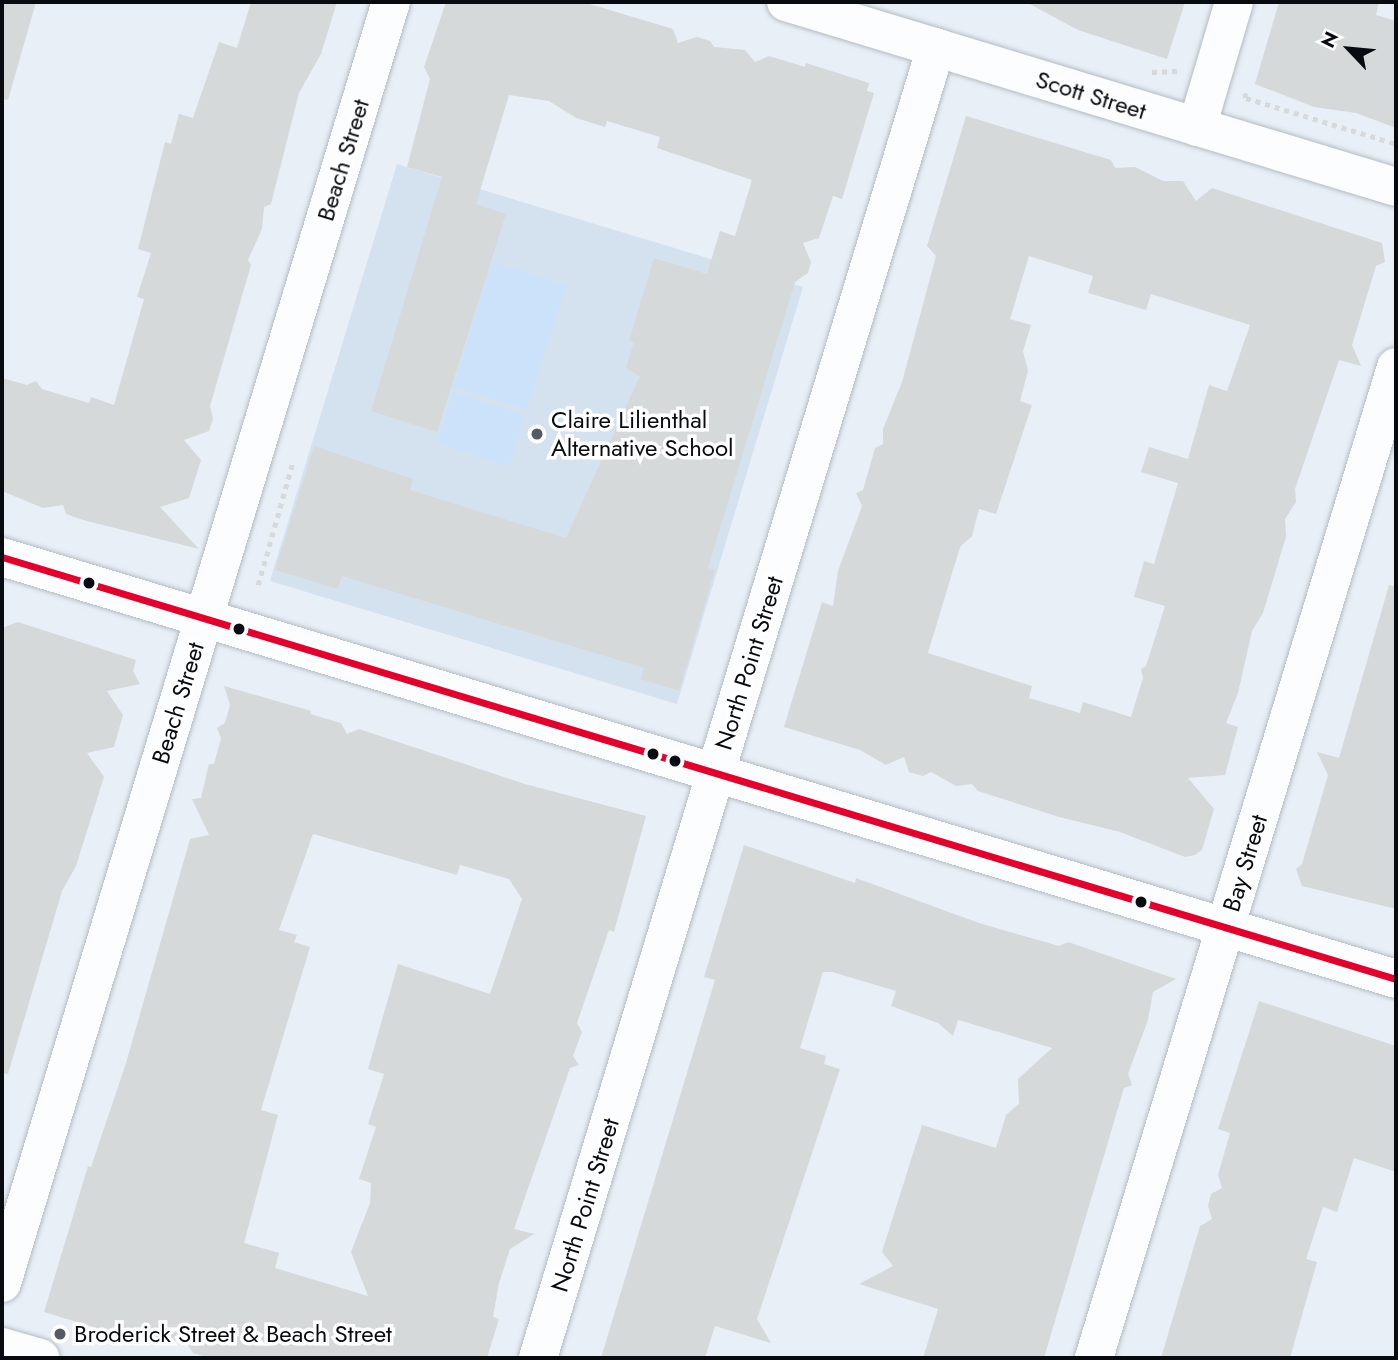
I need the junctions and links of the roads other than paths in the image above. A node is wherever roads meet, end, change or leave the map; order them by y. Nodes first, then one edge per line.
1 (391, 2) edge
2 (786, 2) edge
3 (1234, 2) edge
4 (936, 47) junction
5 (1196, 127) junction
6 (1396, 187) edge
7 (1396, 367) edge
8 (2, 557) edge
9 (204, 618) junction
10 (716, 774) junction
11 (1226, 928) junction
12 (1396, 979) edge
13 (2, 1283) edge
14 (2, 1347) edge
15 (40, 1358) edge
16 (538, 1358) edge
17 (1094, 1358) edge

1 - 9 street, Beach Street
2 - 4 street, Scott Street
3 - 5 street
4 - 5 street, Scott Street
4 - 10 street, North Point Street
5 - 6 street, Scott Street
7 - 11 street, Bay Street
8 - 9 street
9 - 10 street
9 - 13 street, Beach Street
10 - 11 street
10 - 16 street, North Point Street
11 - 12 street
11 - 17 street, Bay Street
14 - 15 street

